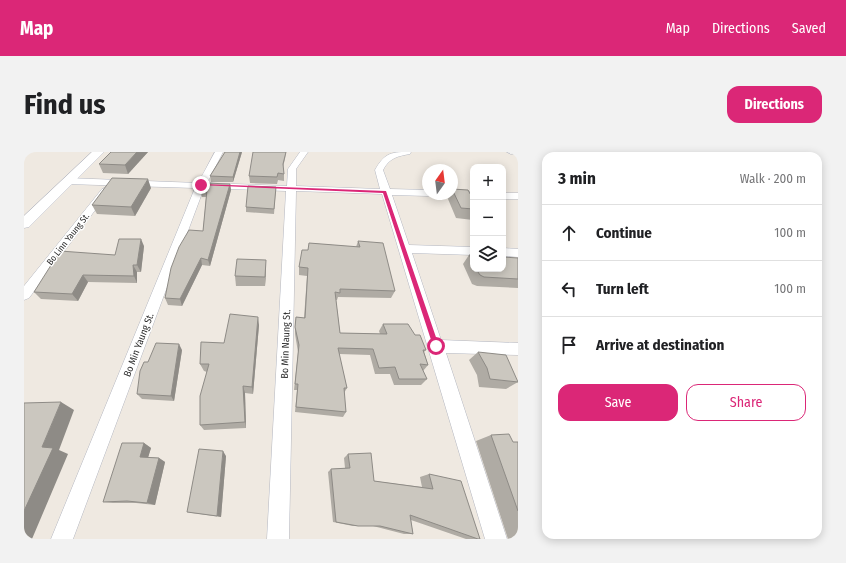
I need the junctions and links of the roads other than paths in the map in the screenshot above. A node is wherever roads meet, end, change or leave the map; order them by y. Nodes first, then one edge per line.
1 (98, 152) edge
2 (219, 152) edge
3 (304, 152) edge
4 (407, 152) edge
5 (511, 152) edge
6 (518, 152) edge
7 (67, 181) junction
8 (112, 183) junction
9 (201, 185) junction
10 (292, 188) junction
11 (385, 192) junction
12 (422, 194) edge
13 (458, 194) edge
14 (470, 195) edge
15 (506, 196) edge
16 (518, 196) edge
17 (24, 224) edge
18 (404, 248) junction
19 (470, 251) edge
20 (506, 252) edge
21 (518, 253) edge
22 (24, 295) edge
23 (436, 346) junction
24 (518, 349) edge
25 (62, 539) edge
26 (278, 539) edge
27 (496, 539) edge

1 - 7 street
2 - 9 street, Bo Min Yaung St.
3 - 10 street, Bo Min Naung St.
4 - 11 street
5 - 6 street
7 - 8 street
7 - 17 street
8 - 9 street
8 - 22 street, Bo Linn Yaung St.
9 - 10 street
9 - 25 street, Bo Min Yaung St.
10 - 11 street
10 - 26 street, Bo Min Naung St.
11 - 12 street
11 - 18 street
13 - 14 street
15 - 16 street
18 - 19 street
18 - 23 street
20 - 21 street
23 - 24 street
23 - 27 street

